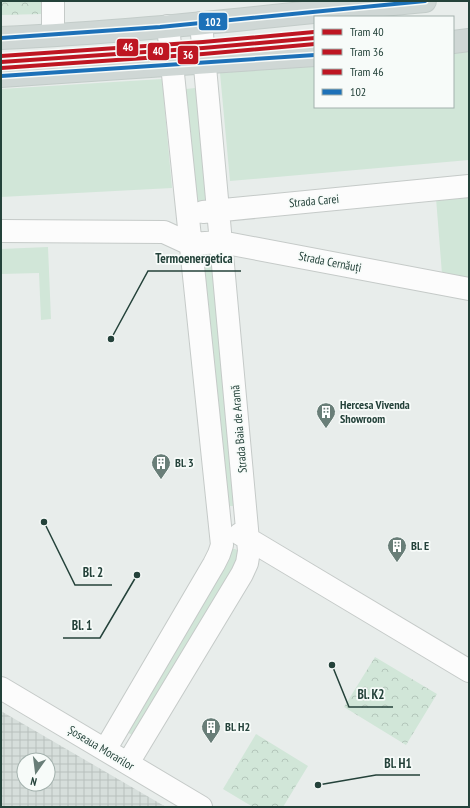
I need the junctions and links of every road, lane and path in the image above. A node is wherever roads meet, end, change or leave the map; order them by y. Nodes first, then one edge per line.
1 (53, 1) edge
2 (424, 1) edge
3 (201, 23) junction
4 (168, 26) junction
5 (53, 35) junction
6 (1, 38) edge
7 (469, 40) edge
8 (454, 42) edge
9 (314, 55) edge
10 (205, 62) junction
11 (172, 65) junction
12 (1, 76) edge
13 (469, 186) edge
14 (218, 210) junction
15 (187, 214) junction
16 (1, 231) edge
17 (164, 232) junction
18 (221, 242) junction
19 (190, 244) junction
20 (469, 289) edge
21 (220, 522) junction
22 (249, 539) junction
23 (469, 672) edge
24 (1, 688) edge
25 (105, 750) junction
26 (128, 764) junction
27 (201, 807) edge

1 - 5 street
2 - 3 main road
3 - 4 main road
3 - 10 street, Strada Baia de Aramă
4 - 5 main road
4 - 11 street
5 - 6 main road
7 - 8 main road
9 - 10 main road
10 - 11 main road
10 - 14 street, Strada Baia de Aramă
11 - 12 main road
11 - 15 street
13 - 14 street, Strada Carei
14 - 15 street, Strada Carei
14 - 18 street, Strada Baia de Aramă
15 - 17 street
15 - 19 street
16 - 17 street
17 - 19 street
18 - 19 street, Strada Cernăuți
18 - 20 street, Strada Cernăuți
18 - 22 street, Strada Baia de Aramă
19 - 21 street
21 - 22 street
21 - 25 street
22 - 23 street
22 - 26 street, Strada Baia de Aramă
24 - 25 street, Șoseaua Morarilor
25 - 26 street, Șoseaua Morarilor
26 - 27 street, Șoseaua Morarilor

